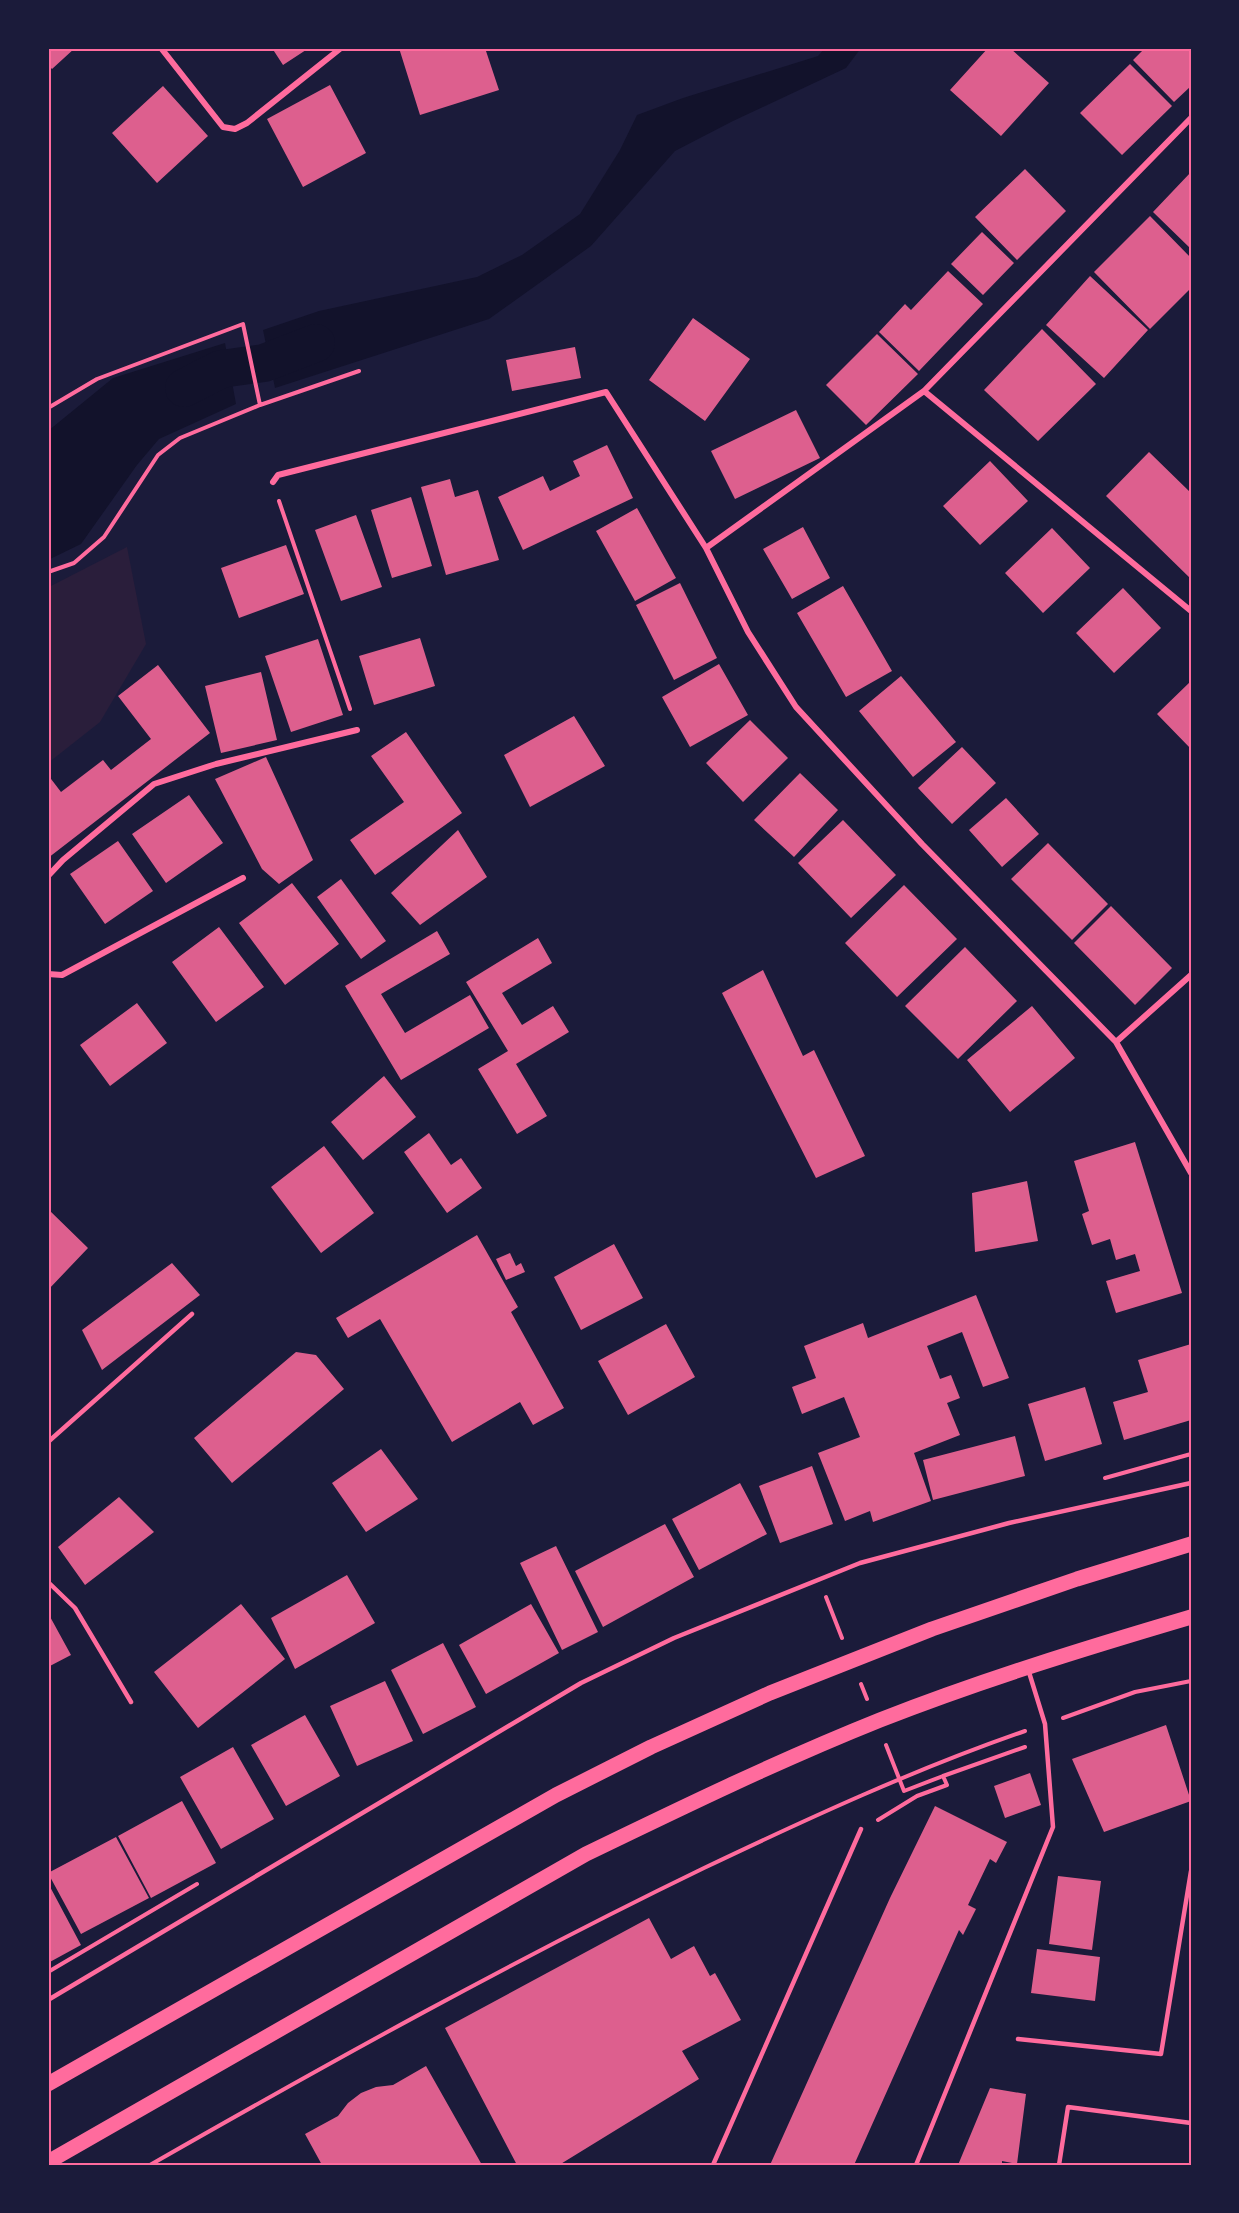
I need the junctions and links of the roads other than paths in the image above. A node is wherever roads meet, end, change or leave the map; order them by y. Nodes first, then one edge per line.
1 (161, 48) edge
2 (341, 48) edge
3 (1191, 118) edge
4 (924, 391) junction
5 (273, 482) road end
6 (706, 548) junction
7 (1191, 611) edge
8 (357, 730) road end
9 (48, 876) edge
10 (243, 878) dead end
11 (48, 974) edge
12 (1191, 975) edge
13 (1116, 1042) junction
14 (1191, 1173) edge
15 (192, 1314) dead end
16 (48, 1442) edge
17 (1191, 1483) edge
18 (1191, 1544) edge
19 (48, 1582) edge
20 (1191, 1617) edge
21 (1027, 1666) junction
22 (131, 1702) dead end
23 (861, 1829) road end
24 (1191, 1871) edge
25 (48, 2000) edge
26 (1018, 2039) dead end
27 (48, 2084) edge
28 (1191, 2123) edge
29 (48, 2162) edge
30 (713, 2165) edge
31 (916, 2165) edge
32 (1059, 2165) edge

1 - 2 street
3 - 4 street
4 - 6 street
4 - 7 street
5 - 6 street
6 - 13 street
8 - 9 street
10 - 11 street
12 - 13 street
13 - 14 street
15 - 16 lane
17 - 25 lane
18 - 27 main road
19 - 22 lane
20 - 21 main road
21 - 29 main road
21 - 31 lane
23 - 30 lane
24 - 26 lane
28 - 32 lane

